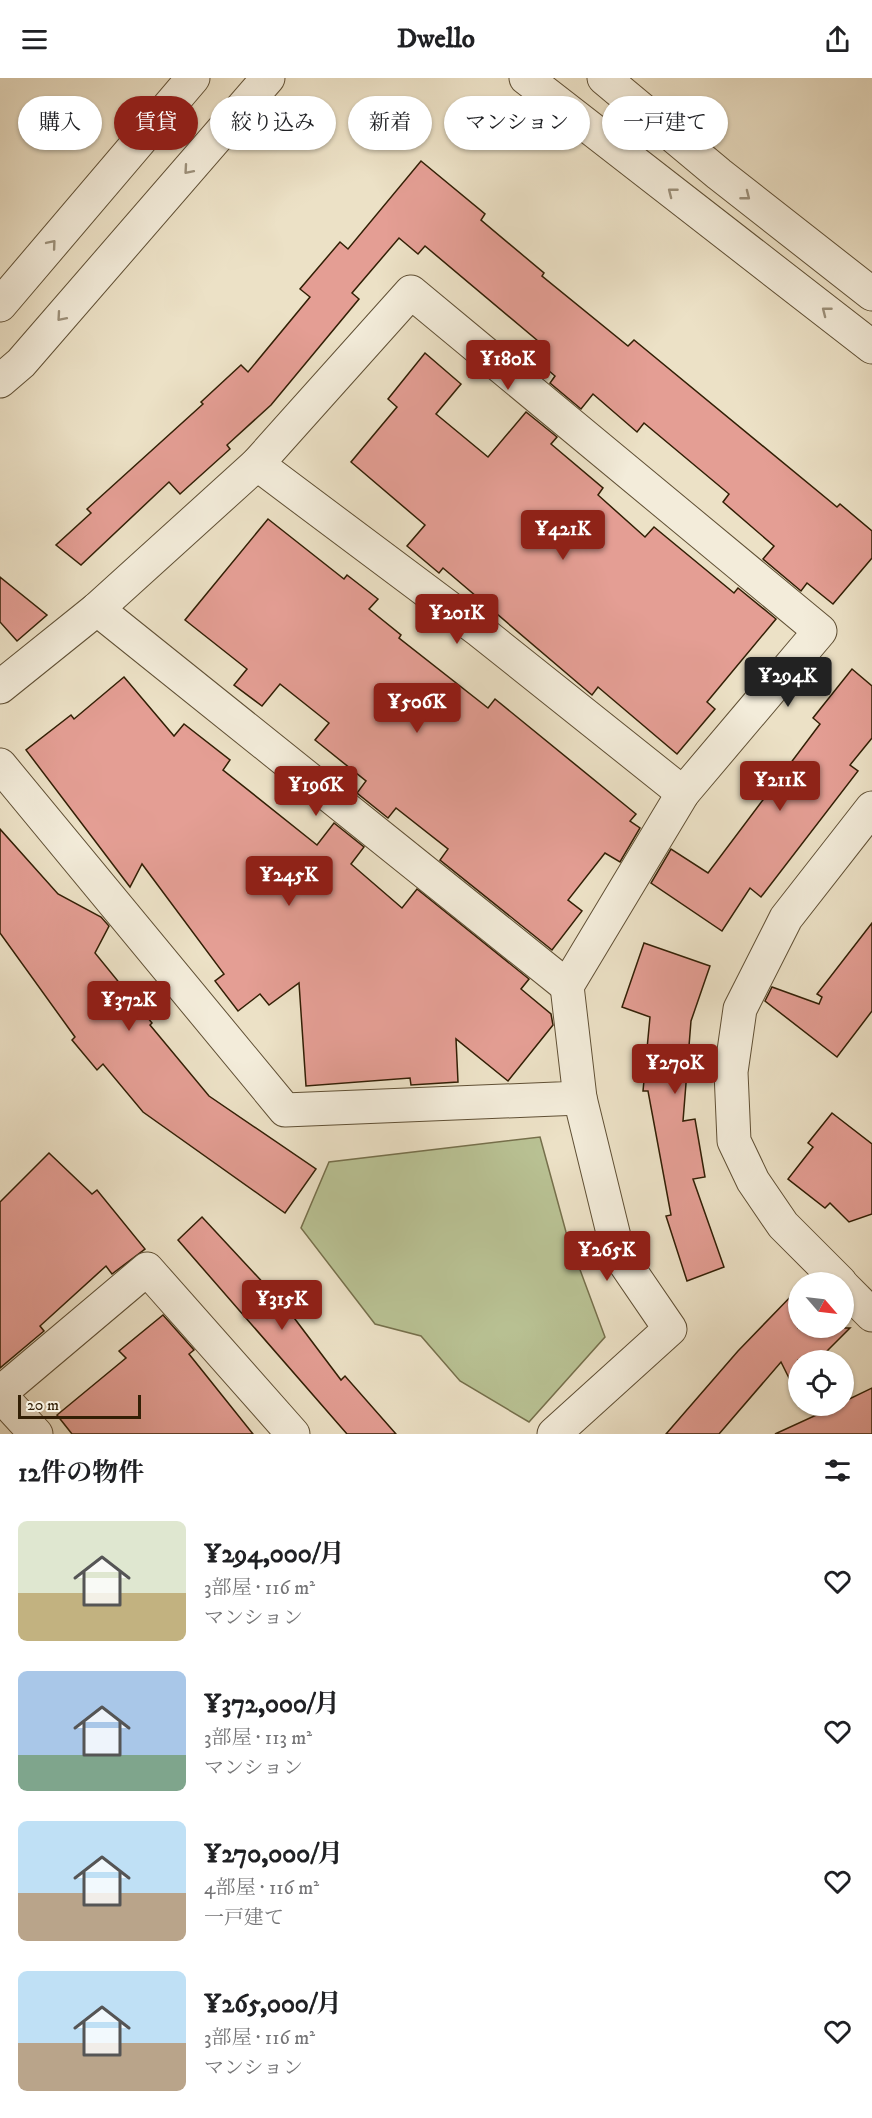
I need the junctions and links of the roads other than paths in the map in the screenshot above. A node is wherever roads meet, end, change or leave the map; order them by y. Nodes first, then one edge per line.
1 (193, 78) edge
2 (268, 78) edge
3 (526, 78) edge
4 (604, 78) edge
5 (872, 294) edge
6 (0, 305) edge
7 (872, 347) edge
8 (0, 381) edge
9 (257, 464) junction
10 (97, 609) junction
11 (0, 687) edge
12 (0, 765) edge
13 (682, 793) junction
14 (872, 808) edge
15 (567, 986) junction
16 (580, 1098) junction
17 (830, 1272) edge
18 (854, 1296) edge
19 (872, 1315) edge
20 (0, 1394) edge
21 (36, 1434) edge
22 (292, 1434) edge
23 (554, 1434) edge

6 -> 1 street
2 -> 8 street
7 -> 3 street
4 -> 5 street
9 - 10 street
9 - 13 street
9 - 13 street
10 - 11 street
10 - 15 street
12 - 16 street
13 - 15 street
14 - 17 street
15 - 16 street
16 - 23 street
18 - 19 street
20 - 21 street
20 - 22 street

